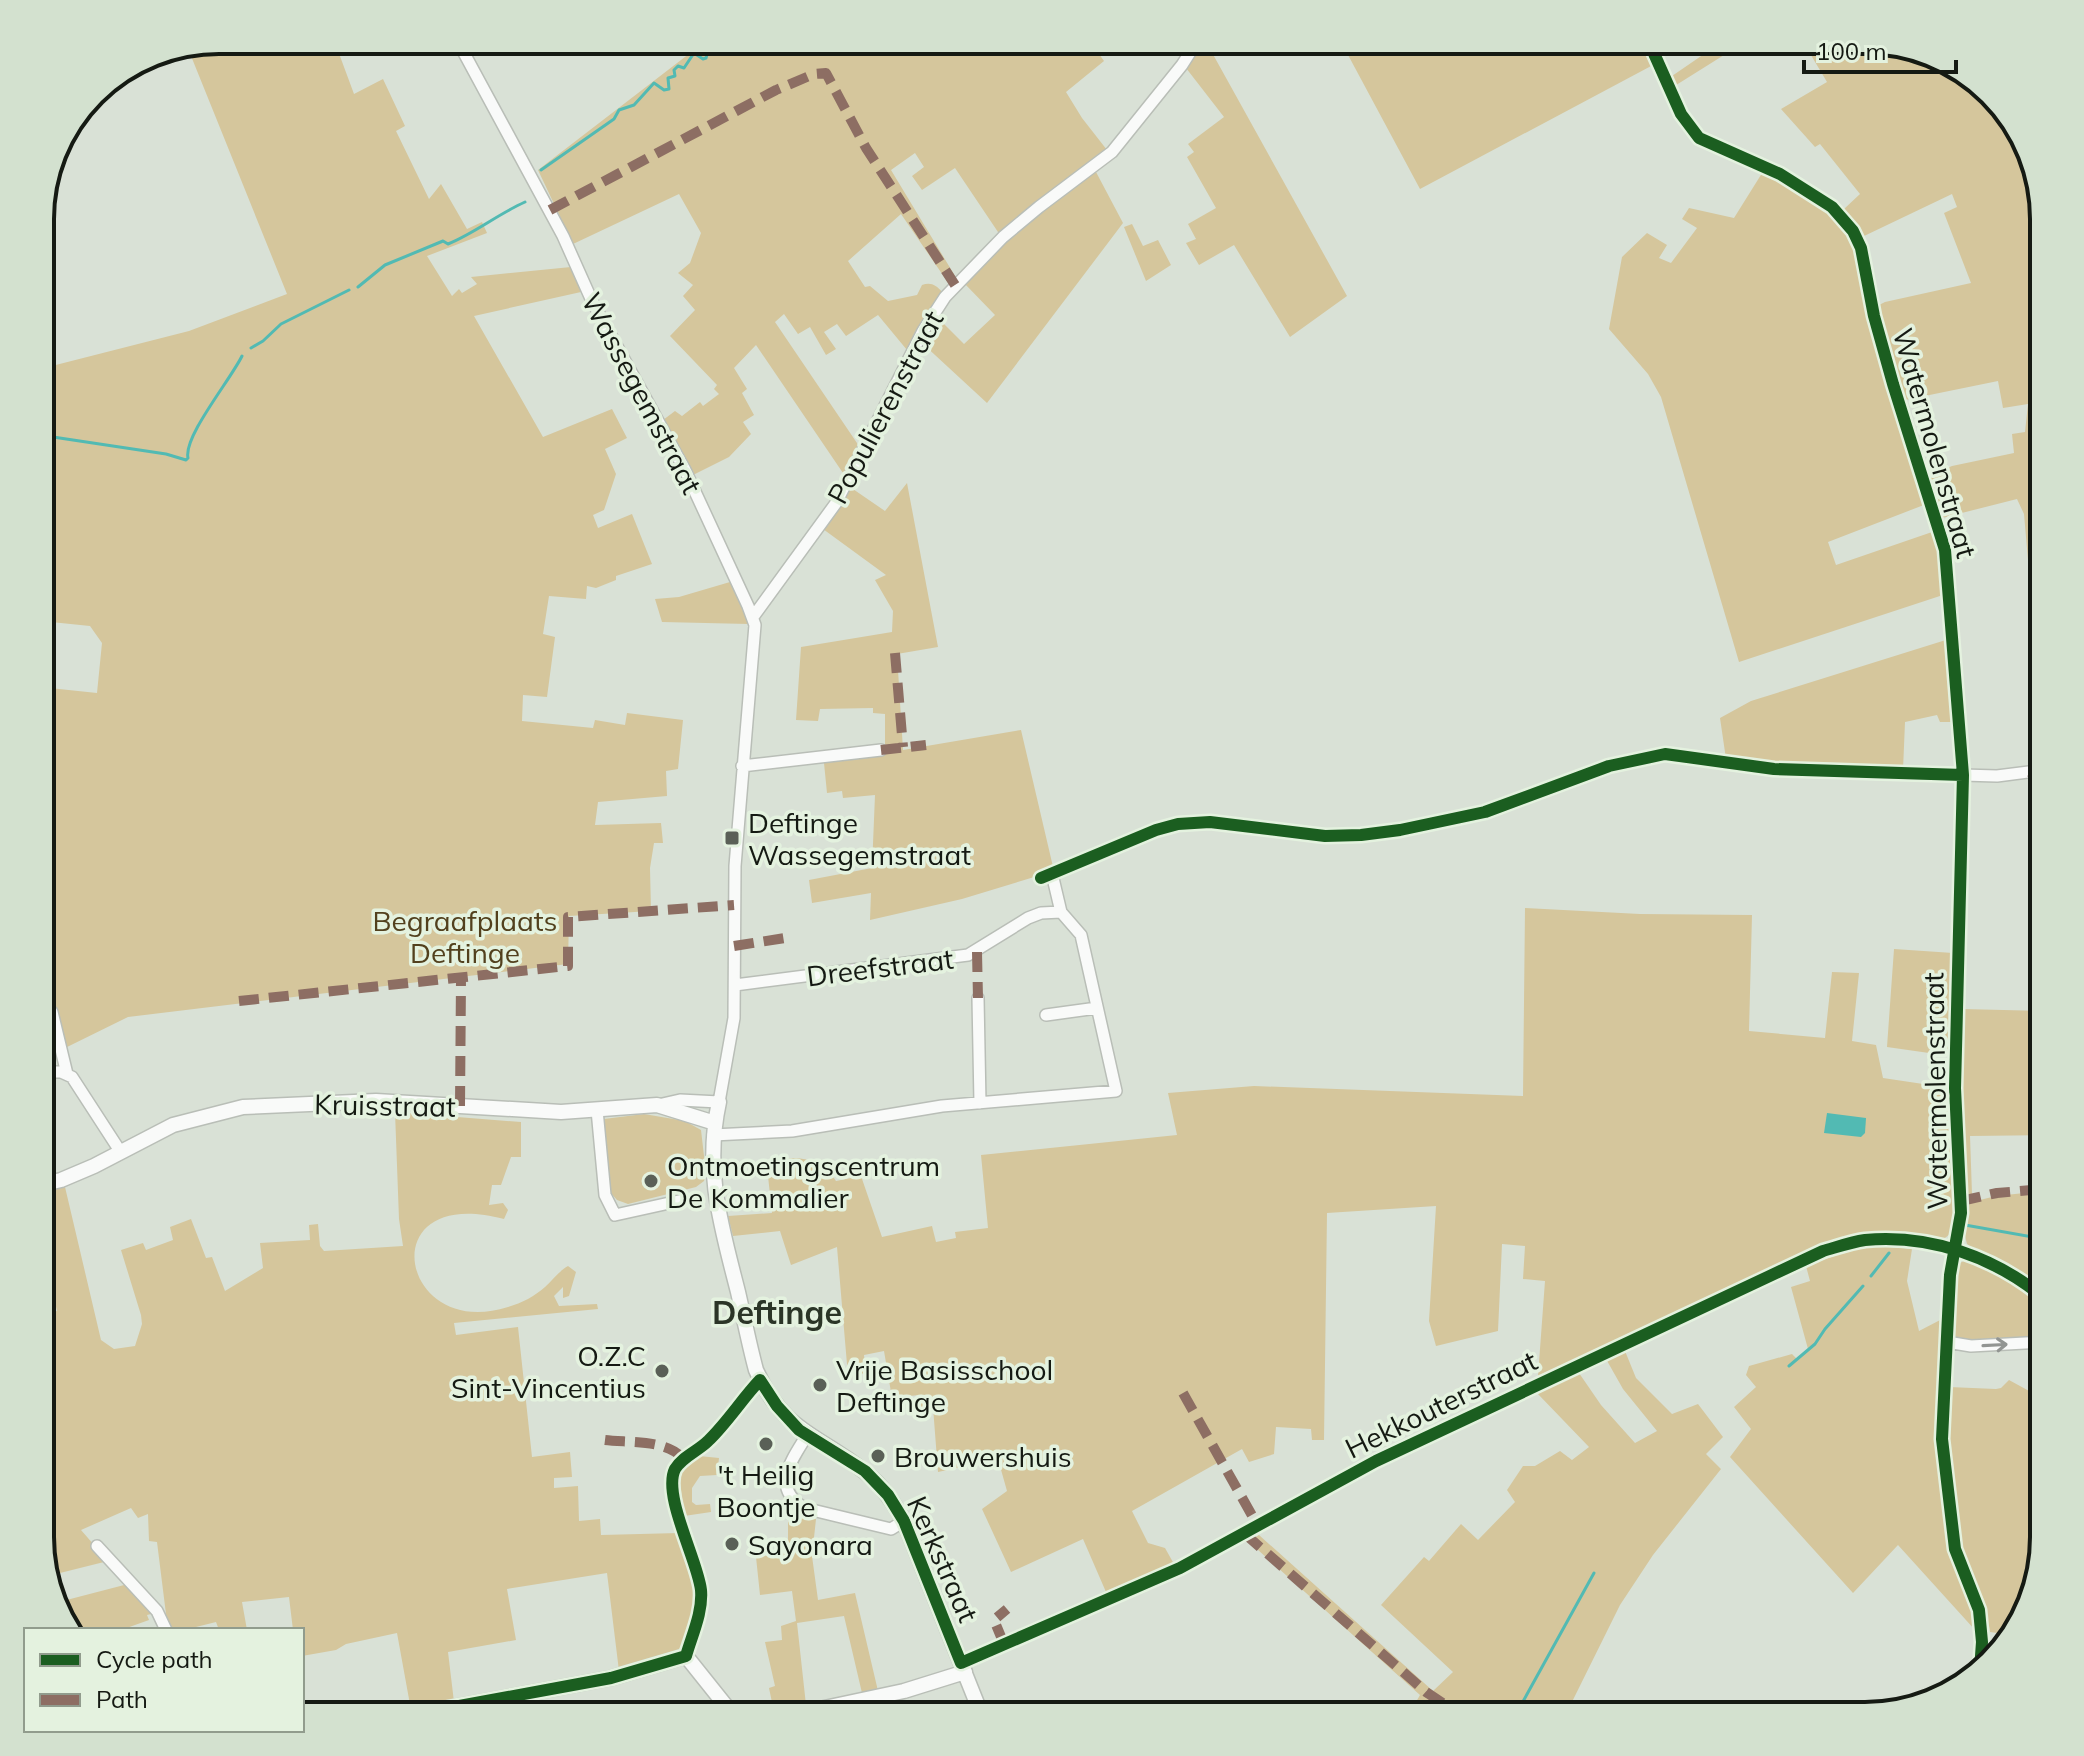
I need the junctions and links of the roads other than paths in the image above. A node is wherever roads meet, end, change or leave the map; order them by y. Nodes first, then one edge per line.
1 (465, 54) edge
2 (1188, 54) edge
3 (1654, 54) edge
4 (753, 617) junction
5 (881, 750) dead end
6 (742, 766) junction
7 (2030, 772) edge
8 (1963, 775) junction
9 (1052, 874) dead end
10 (1061, 912) junction
11 (735, 985) junction
12 (978, 998) dead end
13 (1097, 1008) junction
14 (1046, 1015) dead end
15 (54, 1020) edge
16 (54, 1073) edge
17 (67, 1074) junction
18 (719, 1102) junction
19 (980, 1103) junction
20 (657, 1105) junction
21 (597, 1110) junction
22 (714, 1129) junction
23 (120, 1151) junction
24 (54, 1182) edge
25 (683, 1200) dead end
26 (1955, 1250) junction
27 (2030, 1288) edge
28 (1947, 1342) junction
29 (2030, 1343) edge
30 (760, 1380) junction
31 (807, 1435) junction
32 (904, 1521) junction
33 (97, 1546) dead end
34 (165, 1628) edge
35 (1981, 1654) edge
36 (686, 1656) junction
37 (963, 1667) junction
38 (481, 1702) edge
39 (723, 1702) edge
40 (853, 1702) edge
41 (977, 1702) edge

1 - 4 street, Wassegemstraat
2 - 4 street, Populierenstraat
3 - 8 street, Watermolenstraat
4 - 6 street, Wassegemstraat
5 - 6 street
6 - 11 street, Wassegemstraat
7 - 8 street
8 - 26 street, Watermolenstraat
9 - 10 street
10 - 11 street, Dreefstraat
10 - 13 street
11 - 18 street, Wassegemstraat
12 - 19 street, Dreefstraat
13 - 14 street
13 - 19 street
15 - 17 street
16 - 17 street
17 - 23 street
18 - 20 street, Kruisstraat
18 - 22 street, Kerkstraat
19 - 22 street
20 - 21 street, Kruisstraat
20 - 22 street, Kruisstraat
21 - 23 street, Kruisstraat
21 - 25 street
22 - 30 street, Kerkstraat
23 - 24 street, Kruisstraat
26 - 27 street, Hekkouterstraat
26 - 28 street, Watermolenstraat
26 - 37 street, Hekkouterstraat
28 -> 29 street
28 - 35 street
30 - 31 street, Kerkstraat
30 - 36 street
31 - 32 street, Kerkstraat
31 - 32 street, Kerkstraat
32 - 37 street, Kerkstraat
33 - 34 street
36 - 38 street
36 - 39 street
37 - 40 street
37 - 41 street, Kerkstraat

